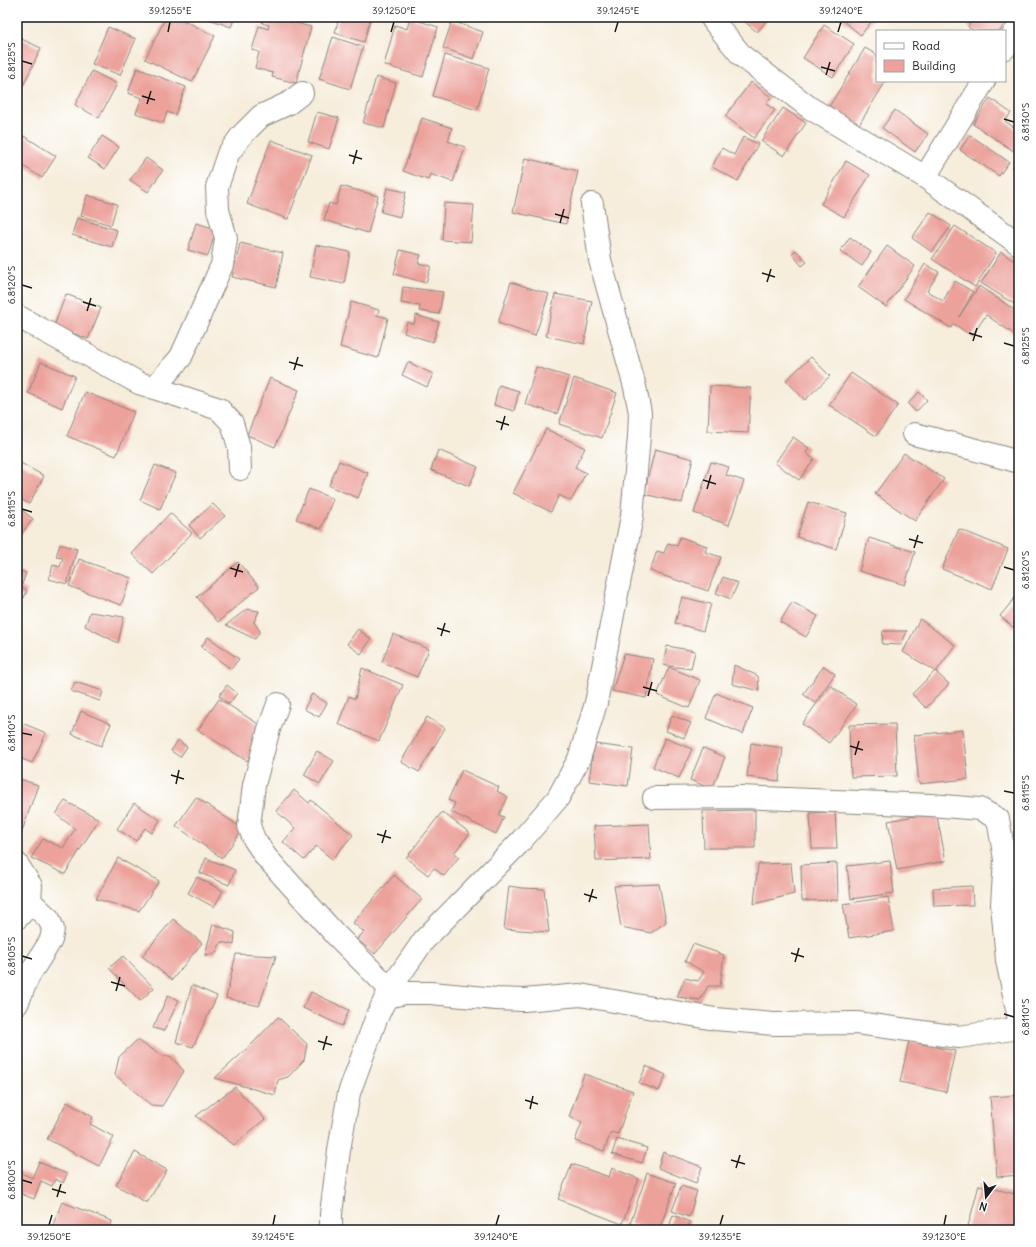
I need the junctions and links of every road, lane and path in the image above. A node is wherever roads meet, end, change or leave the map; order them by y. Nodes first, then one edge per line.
1 (711, 17) edge
2 (1019, 26) edge
3 (1006, 46) edge
4 (983, 82) edge
5 (302, 93) dead end
6 (925, 177) junction
7 (592, 204) dead end
8 (1019, 244) edge
9 (17, 316) edge
10 (154, 388) junction
11 (914, 434) dead end
12 (1019, 462) edge
13 (240, 469) dead end
14 (278, 704) dead end
15 (654, 798) dead end
16 (17, 864) edge
17 (24, 910) edge
18 (389, 993) junction
19 (17, 1004) edge
20 (1019, 1019) edge
21 (1019, 1028) edge
22 (331, 1230) edge

1 - 6 street
2 - 3 street
4 - 6 street
5 - 10 street
6 - 8 street
7 - 18 street
9 - 10 street
10 - 13 street
11 - 12 street
14 - 18 street
15 - 20 street
16 - 17 street
17 - 19 street
18 - 21 street
18 - 22 street

